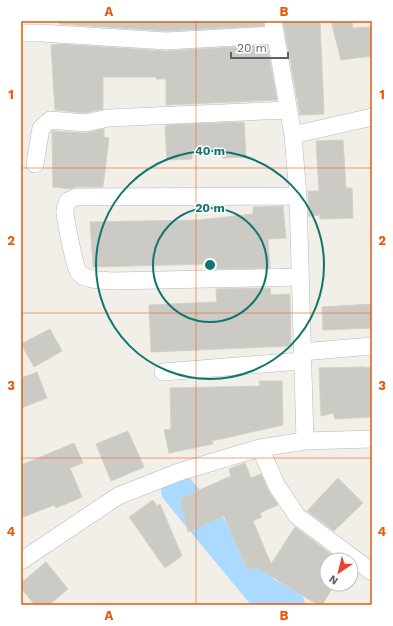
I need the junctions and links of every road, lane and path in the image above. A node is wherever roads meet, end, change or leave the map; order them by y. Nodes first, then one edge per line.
1 (273, 28) edge
2 (21, 33) edge
3 (287, 110) junction
4 (372, 117) edge
5 (293, 135) junction
6 (35, 164) dead end
7 (298, 196) junction
8 (300, 277) junction
9 (372, 346) edge
10 (302, 357) junction
11 (163, 372) dead end
12 (372, 439) edge
13 (305, 441) junction
14 (260, 448) junction
15 (21, 561) edge
16 (372, 572) edge

1 - 2 street
1 - 3 street
3 - 5 street
3 - 6 street
4 - 5 street
5 - 7 street
7 - 8 street
7 - 8 street
8 - 10 street
9 - 10 street
10 - 11 street
10 - 13 street
12 - 13 street
13 - 14 street
14 - 15 street
14 - 16 street

